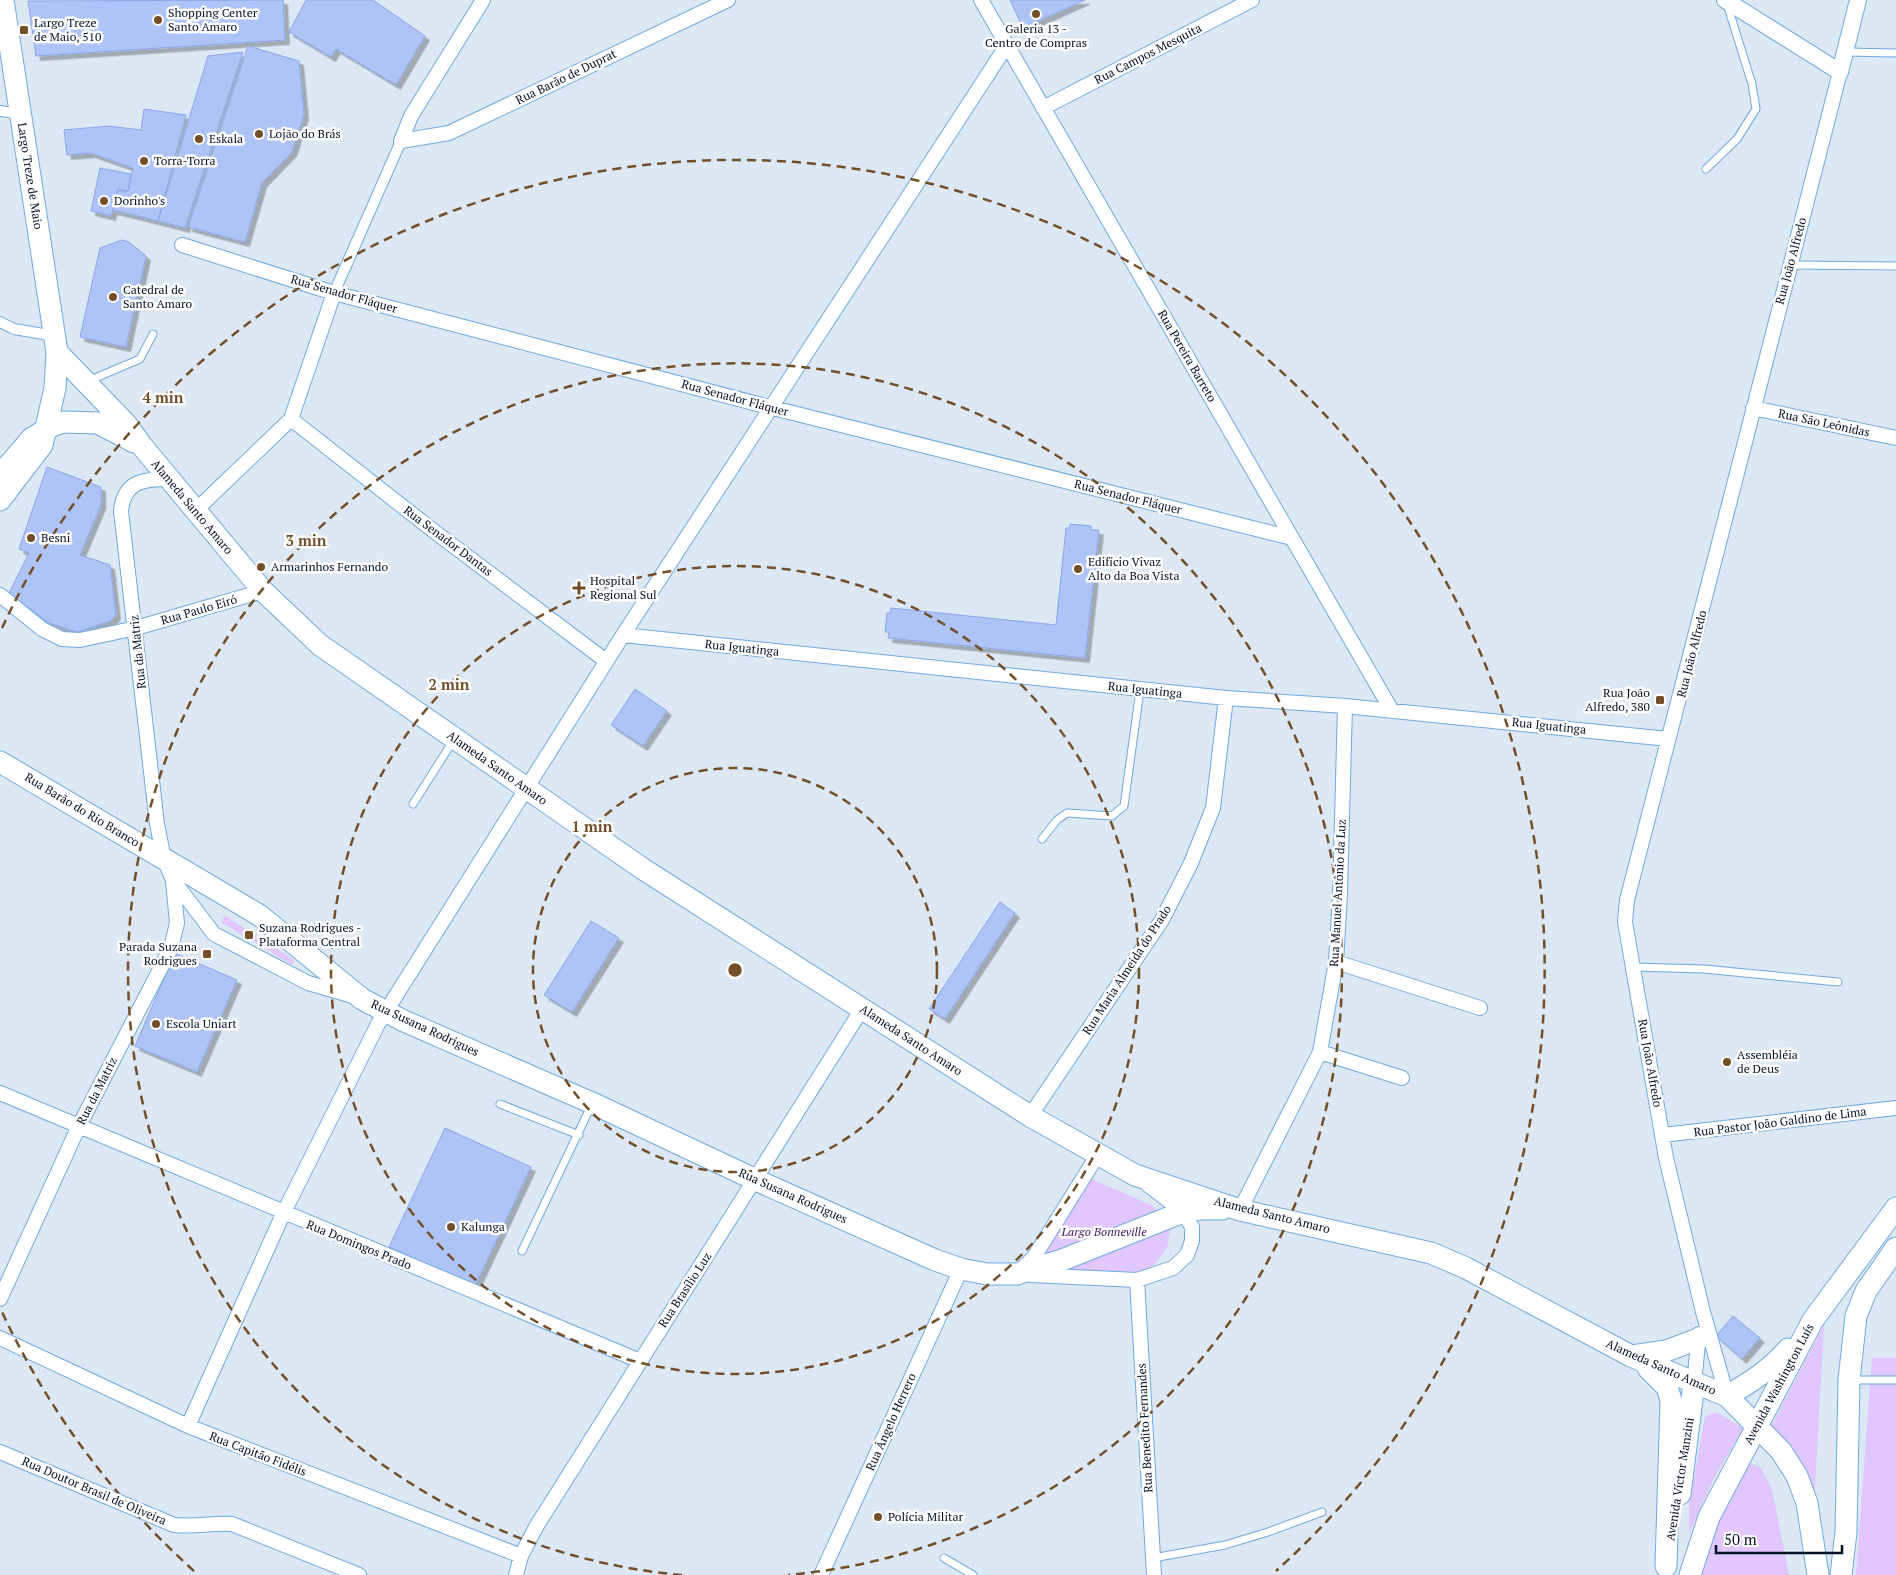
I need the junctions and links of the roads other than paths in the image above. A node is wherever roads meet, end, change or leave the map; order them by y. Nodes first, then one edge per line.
1 (2, 0) edge
2 (483, 0) edge
3 (728, 0) edge
4 (981, 0) edge
5 (1252, 0) edge
6 (1726, 0) edge
7 (1858, 0) edge
8 (1007, 45) junction
9 (1845, 52) junction
10 (1896, 53) edge
11 (1840, 72) junction
12 (1043, 108) junction
13 (0, 110) edge
14 (21, 114) junction
15 (401, 141) junction
16 (1706, 169) dead end
17 (182, 245) dead end
18 (1790, 266) junction
19 (1896, 266) edge
20 (334, 293) junction
21 (0, 322) edge
22 (153, 334) dead end
23 (56, 344) junction
24 (88, 382) junction
25 (773, 408) junction
26 (1753, 408) junction
27 (291, 419) junction
28 (46, 429) junction
29 (1896, 438) edge
30 (142, 446) junction
31 (0, 475) edge
32 (170, 479) junction
33 (0, 500) edge
34 (195, 511) junction
35 (1292, 538) junction
36 (263, 591) junction
37 (0, 596) edge
38 (136, 628) junction
39 (623, 635) junction
40 (606, 661) junction
41 (1140, 690) junction
42 (1226, 698) junction
43 (1345, 706) junction
44 (1392, 711) junction
45 (1668, 738) junction
46 (455, 739) junction
47 (0, 762) edge
48 (525, 788) junction
49 (413, 804) dead end
50 (1042, 839) dead end
51 (164, 859) junction
52 (173, 880) junction
53 (1336, 962) junction
54 (1631, 967) junction
55 (1838, 982) dead end
56 (362, 999) junction
57 (1480, 1008) dead end
58 (862, 1009) junction
59 (386, 1012) junction
60 (1320, 1052) junction
61 (1402, 1078) dead end
62 (0, 1093) edge
63 (592, 1103) junction
64 (500, 1104) dead end
65 (1896, 1108) edge
66 (1030, 1116) junction
67 (78, 1128) junction
68 (579, 1135) junction
69 (1663, 1135) junction
70 (1097, 1156) junction
71 (1135, 1176) junction
72 (756, 1180) junction
73 (1896, 1208) edge
74 (1240, 1210) junction
75 (1183, 1212) junction
76 (283, 1214) junction
77 (522, 1251) dead end
78 (1895, 1252) edge
79 (961, 1269) junction
80 (1017, 1274) junction
81 (1137, 1280) junction
82 (0, 1299) edge
83 (1703, 1312) junction
84 (1812, 1320) junction
85 (0, 1338) edge
86 (1698, 1338) junction
87 (1632, 1356) junction
88 (640, 1361) junction
89 (1849, 1380) junction
90 (1896, 1380) edge
91 (1694, 1383) junction
92 (1727, 1396) junction
93 (188, 1426) junction
94 (1757, 1427) junction
95 (0, 1452) edge
96 (1322, 1512) dead end
97 (521, 1556) junction
98 (944, 1558) dead end
99 (1153, 1558) junction
100 (1666, 1570) edge
101 (359, 1575) edge
102 (516, 1575) edge
103 (821, 1575) edge
104 (973, 1575) edge
105 (1154, 1575) edge
106 (1690, 1575) edge
107 (1818, 1575) edge
108 (1841, 1575) edge

1 - 14 main road, Largo Treze de Maio
2 - 15 street
3 - 15 street, Rua Barão de Duprat
4 - 8 street, Rua Pereira Barreto
5 - 12 street, Rua Campos Mesquita
6 - 11 street
6 - 16 lane
7 - 9 street, Rua João Alfredo
8 - 12 street, Rua Pereira Barreto
8 - 25 street
9 - 10 lane
9 - 11 street, Rua João Alfredo
11 - 18 street, Rua João Alfredo
12 - 35 street, Rua Pereira Barreto
13 - 14 street
14 - 23 main road, Largo Treze de Maio
15 - 20 street
17 - 20 street, Rua Senador Fláquer
18 - 19 lane
18 - 26 street, Rua João Alfredo
20 - 25 street, Rua Senador Fláquer
20 - 27 street
21 - 23 street
22 - 24 lane
23 - 24 main road, Alameda Santo Amaro
23 - 28 main road, Largo Treze de Maio
24 - 30 main road, Alameda Santo Amaro
25 - 35 street, Rua Senador Fláquer
25 - 39 street
26 - 29 street, Rua São Leônidas
26 - 45 street, Rua João Alfredo
27 - 34 street
27 - 40 street, Rua Senador Dantas
28 - 30 main road
28 - 31 main road
28 - 33 main road, Largo Treze de Maio
30 - 32 main road, Alameda Santo Amaro
32 - 34 main road, Alameda Santo Amaro
32 - 38 street, Rua da Matriz
34 - 36 main road, Alameda Santo Amaro
35 - 44 street, Rua Pereira Barreto
36 - 38 street, Rua Paulo Eiró
36 - 46 main road, Alameda Santo Amaro
37 - 38 street, Rua Paulo Eiró
38 - 51 street, Rua da Matriz
39 - 40 street
39 - 41 street, Rua Iguatinga
40 - 48 street
41 - 42 street, Rua Iguatinga
41 - 50 lane
42 - 43 street, Rua Iguatinga
42 - 66 street, Rua Maria Almeida do Prado
43 - 44 street, Rua Iguatinga
43 - 53 street, Rua Manuel Antônio da Luz
44 - 45 street, Rua Iguatinga
45 - 54 street, Rua João Alfredo
46 - 48 main road, Alameda Santo Amaro
46 - 49 lane
47 - 51 main road, Rua Barão do Rio Branco
48 - 58 main road, Alameda Santo Amaro
48 - 59 street
51 - 52 street, Rua Susana Rodrigues
51 - 56 main road, Rua Susana Rodrigues
52 - 56 street, Rua Susana Rodrigues
52 - 67 street, Rua da Matriz
53 - 57 street
53 - 60 street, Rua Manuel Antônio da Luz
54 - 55 lane
54 - 69 street, Rua João Alfredo
56 - 59 main road, Rua Susana Rodrigues
58 - 66 main road, Alameda Santo Amaro
58 - 72 street, Rua Brasílio Luz
59 - 63 main road, Rua Susana Rodrigues
59 - 76 street
60 - 61 street
60 - 74 street, Rua Manuel Antônio da Luz
62 - 67 street, Rua Domingos Prado
63 - 68 lane
63 - 72 main road, Rua Susana Rodrigues
64 - 68 lane
65 - 69 street, Rua Pastor João Galdino de Lima
66 - 70 main road, Alameda Santo Amaro
67 - 76 street, Rua Domingos Prado
67 - 82 street, Rua da Matriz
68 - 77 lane
69 - 83 street, Rua João Alfredo
70 - 71 main road, Alameda Santo Amaro
70 - 80 street
71 - 74 main road, Alameda Santo Amaro
71 - 75 street
72 - 79 main road, Rua Susana Rodrigues
72 - 88 street, Rua Brasílio Luz
73 - 84 main road, Avenida Washington Luís
74 - 75 main road, Rua Susana Rodrigues
74 - 87 main road, Alameda Santo Amaro
75 - 80 main road, Rua Susana Rodrigues
75 - 81 street
76 - 88 street, Rua Domingos Prado
76 - 93 street
78 - 89 main road
79 - 80 main road, Rua Susana Rodrigues
79 - 103 street, Rua Ângelo Herrero
80 - 81 street
81 - 99 street, Rua Benedito Fernandes
83 - 86 street, Rua João Alfredo
83 - 92 street, Rua João Alfredo
84 - 92 main road
84 - 94 main road, Avenida Washington Luís
85 - 93 street, Rua Capitão Fidélis
86 - 87 main road
86 - 91 street, Rua João Alfredo
87 - 91 main road, Alameda Santo Amaro
87 - 100 main road
88 - 97 street, Rua Brasílio Luz
89 - 90 lane
89 - 108 main road
91 - 92 main road, Alameda Santo Amaro
91 - 100 main road, Avenida Víctor Manzini
92 - 94 main road, Alameda Santo Amaro
93 - 97 street, Rua Capitão Fidélis
94 - 106 main road, Avenida Washington Luís
94 - 107 main road, Alameda Santo Amaro
95 - 101 street, Rua Doutor Brasil de Oliveira
96 - 99 lane
97 - 102 street, Rua Brasílio Luz
98 - 104 lane
99 - 105 street, Rua Benedito Fernandes

